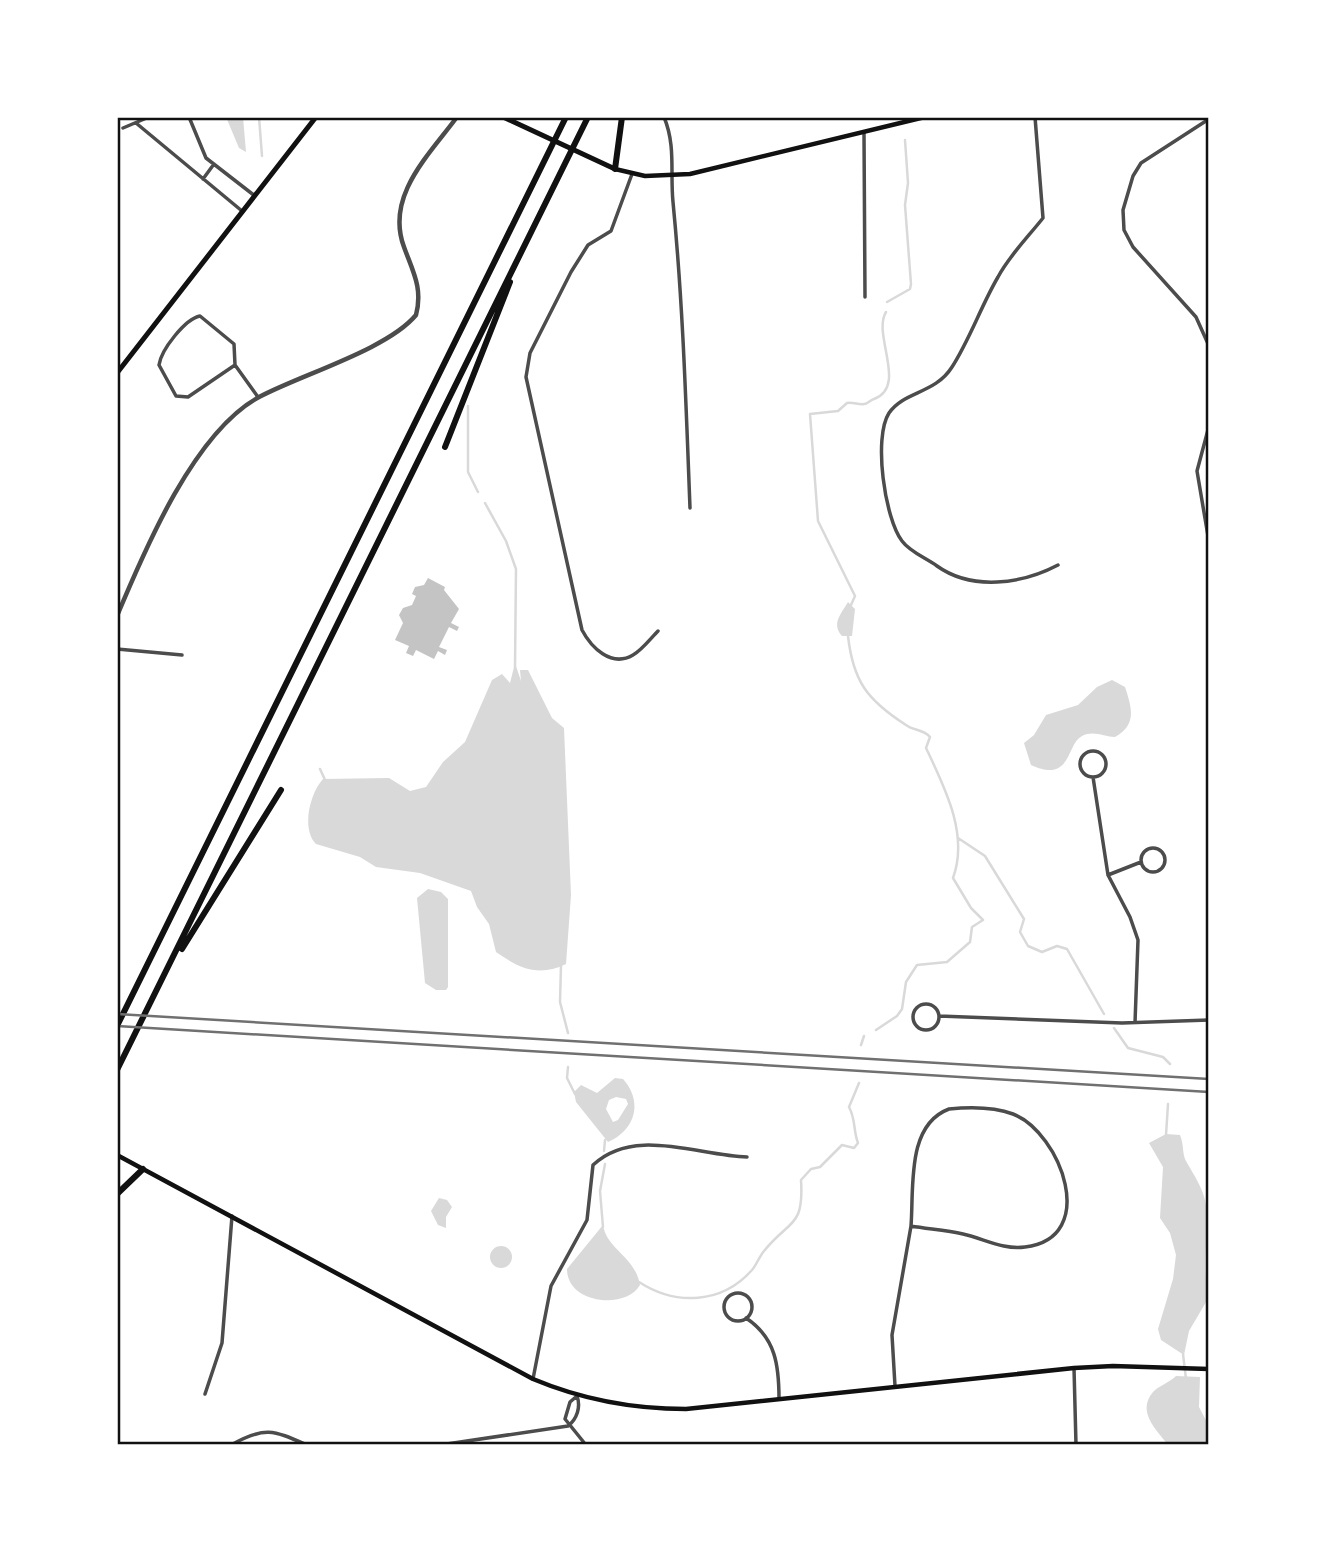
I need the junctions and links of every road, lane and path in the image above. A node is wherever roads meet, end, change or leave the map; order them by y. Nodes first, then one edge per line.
1 (149, 117) edge
2 (189, 117) edge
3 (317, 117) edge
4 (457, 117) edge
5 (503, 117) edge
6 (566, 117) edge
7 (587, 117) edge
8 (622, 117) edge
9 (664, 117) edge
10 (925, 117) edge
11 (1035, 117) edge
12 (1209, 119) edge
13 (136, 123) junction
14 (123, 128) dead end
15 (864, 133) junction
16 (214, 164) junction
17 (615, 169) junction
18 (632, 174) junction
19 (671, 176) junction
20 (203, 179) junction
21 (254, 197) junction
22 (243, 212) junction
23 (536, 222) junction
24 (864, 297) dead end
25 (1209, 346) edge
26 (235, 365) junction
27 (117, 373) edge
28 (258, 397) junction
29 (1209, 426) edge
30 (445, 446) dead end
31 (690, 508) dead end
32 (1209, 542) edge
33 (1058, 565) dead end
34 (117, 616) edge
35 (658, 631) dead end
36 (117, 649) edge
37 (183, 655) dead end
38 (1093, 777) junction
39 (281, 790) dead end
40 (1141, 862) junction
41 (1108, 875) junction
42 (160, 983) junction
43 (939, 1016) junction
44 (1209, 1020) edge
45 (1135, 1023) junction
46 (117, 1026) edge
47 (117, 1070) edge
48 (117, 1155) edge
49 (747, 1157) dead end
50 (143, 1170) junction
51 (117, 1194) edge
52 (232, 1216) junction
53 (911, 1226) junction
54 (747, 1318) junction
55 (1074, 1368) junction
56 (1209, 1369) edge
57 (533, 1379) junction
58 (895, 1386) junction
59 (205, 1394) dead end
60 (577, 1396) junction
61 (779, 1399) junction
62 (568, 1426) junction
63 (481, 1438) junction
64 (230, 1445) edge
65 (307, 1445) edge
66 (440, 1445) edge
67 (481, 1445) edge
68 (586, 1445) edge
69 (1076, 1445) edge

1 - 13 street
2 - 16 street
3 - 21 main road
4 - 28 street
5 - 17 main road
6 - 46 highway
7 - 23 highway
8 - 17 highway
9 - 19 street
10 - 15 main road
11 - 33 street
12 - 25 street
13 - 14 street
13 - 20 street
15 - 19 main road
15 - 24 street
16 - 20 street
16 - 21 street
17 - 18 main road
18 - 19 main road
18 - 35 street
19 - 31 street
20 - 22 street
21 - 22 main road
22 - 27 main road
23 - 30 highway
23 - 42 highway
26 - 26 street
26 - 28 street
28 - 34 street
29 - 32 street
36 - 37 street
38 - 38 street
38 - 41 street
39 - 42 highway
40 - 40 street
40 - 41 street
41 - 45 street
42 - 47 highway
43 - 43 street
43 - 45 street
44 - 45 street
48 - 50 main road
49 - 57 street
50 - 51 highway
50 - 52 main road
52 - 57 main road
52 - 59 street
53 - 53 street
53 - 58 street
54 - 54 street
54 - 61 street
55 - 56 main road
55 - 58 main road
55 - 69 street
57 - 60 main road
58 - 61 main road
60 - 61 main road
60 - 62 street
60 - 62 street
62 - 63 street
62 - 68 street
63 - 66 street
63 - 67 street
64 - 65 street

